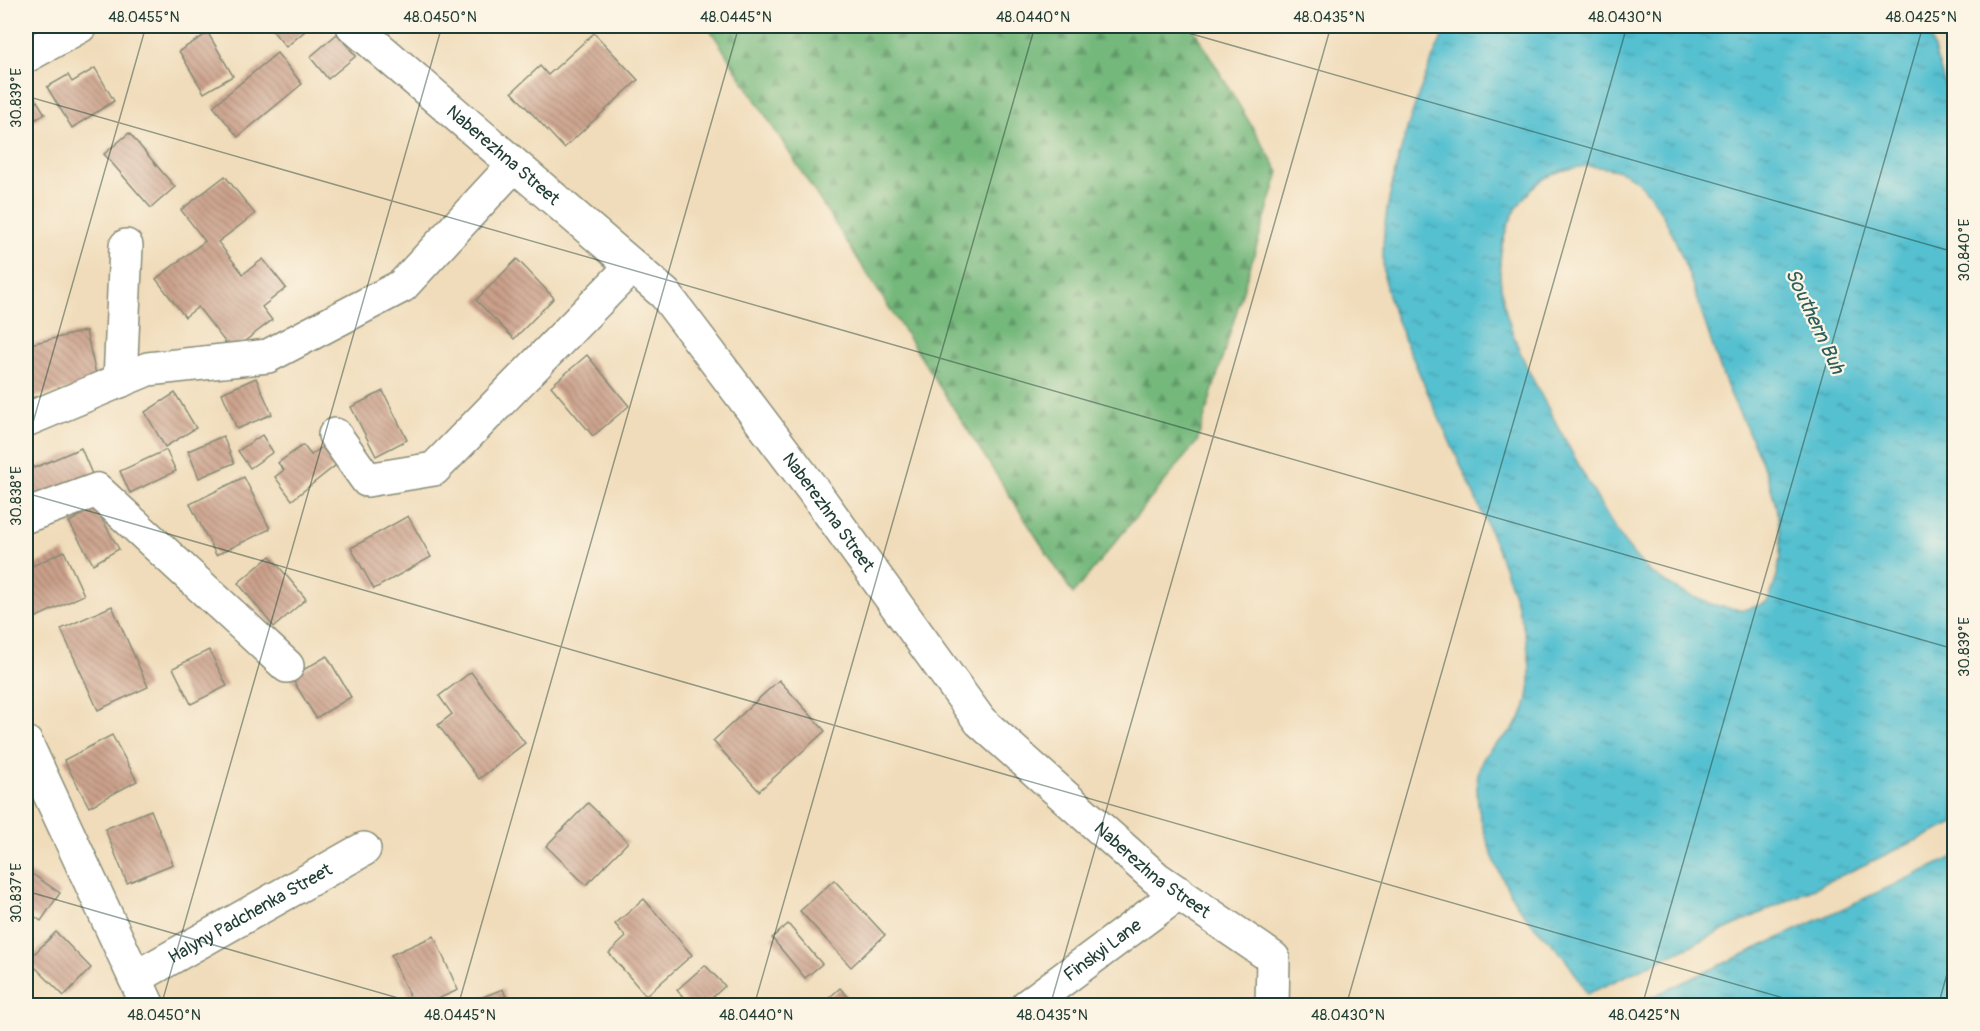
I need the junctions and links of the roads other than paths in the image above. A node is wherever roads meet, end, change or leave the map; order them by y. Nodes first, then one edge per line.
1 (80, 26) edge
2 (353, 26) edge
3 (26, 56) edge
4 (514, 165) junction
5 (126, 246) dead end
6 (632, 266) junction
7 (120, 381) junction
8 (26, 420) edge
9 (335, 435) dead end
10 (26, 516) edge
11 (287, 666) dead end
12 (26, 743) edge
13 (364, 849) dead end
14 (1179, 893) junction
15 (142, 992) edge
16 (1027, 1005) edge
17 (1272, 1005) edge

1 - 3 street
2 - 4 street, Naberezhna Street
4 - 6 street, Naberezhna Street
4 - 7 street
5 - 7 street
6 - 9 street
6 - 14 street, Naberezhna Street
7 - 8 street
10 - 11 street
12 - 15 street, Halyny Padchenka Street
13 - 15 street, Halyny Padchenka Street
14 - 16 street, Finskyi Lane
14 - 17 street, Naberezhna Street

